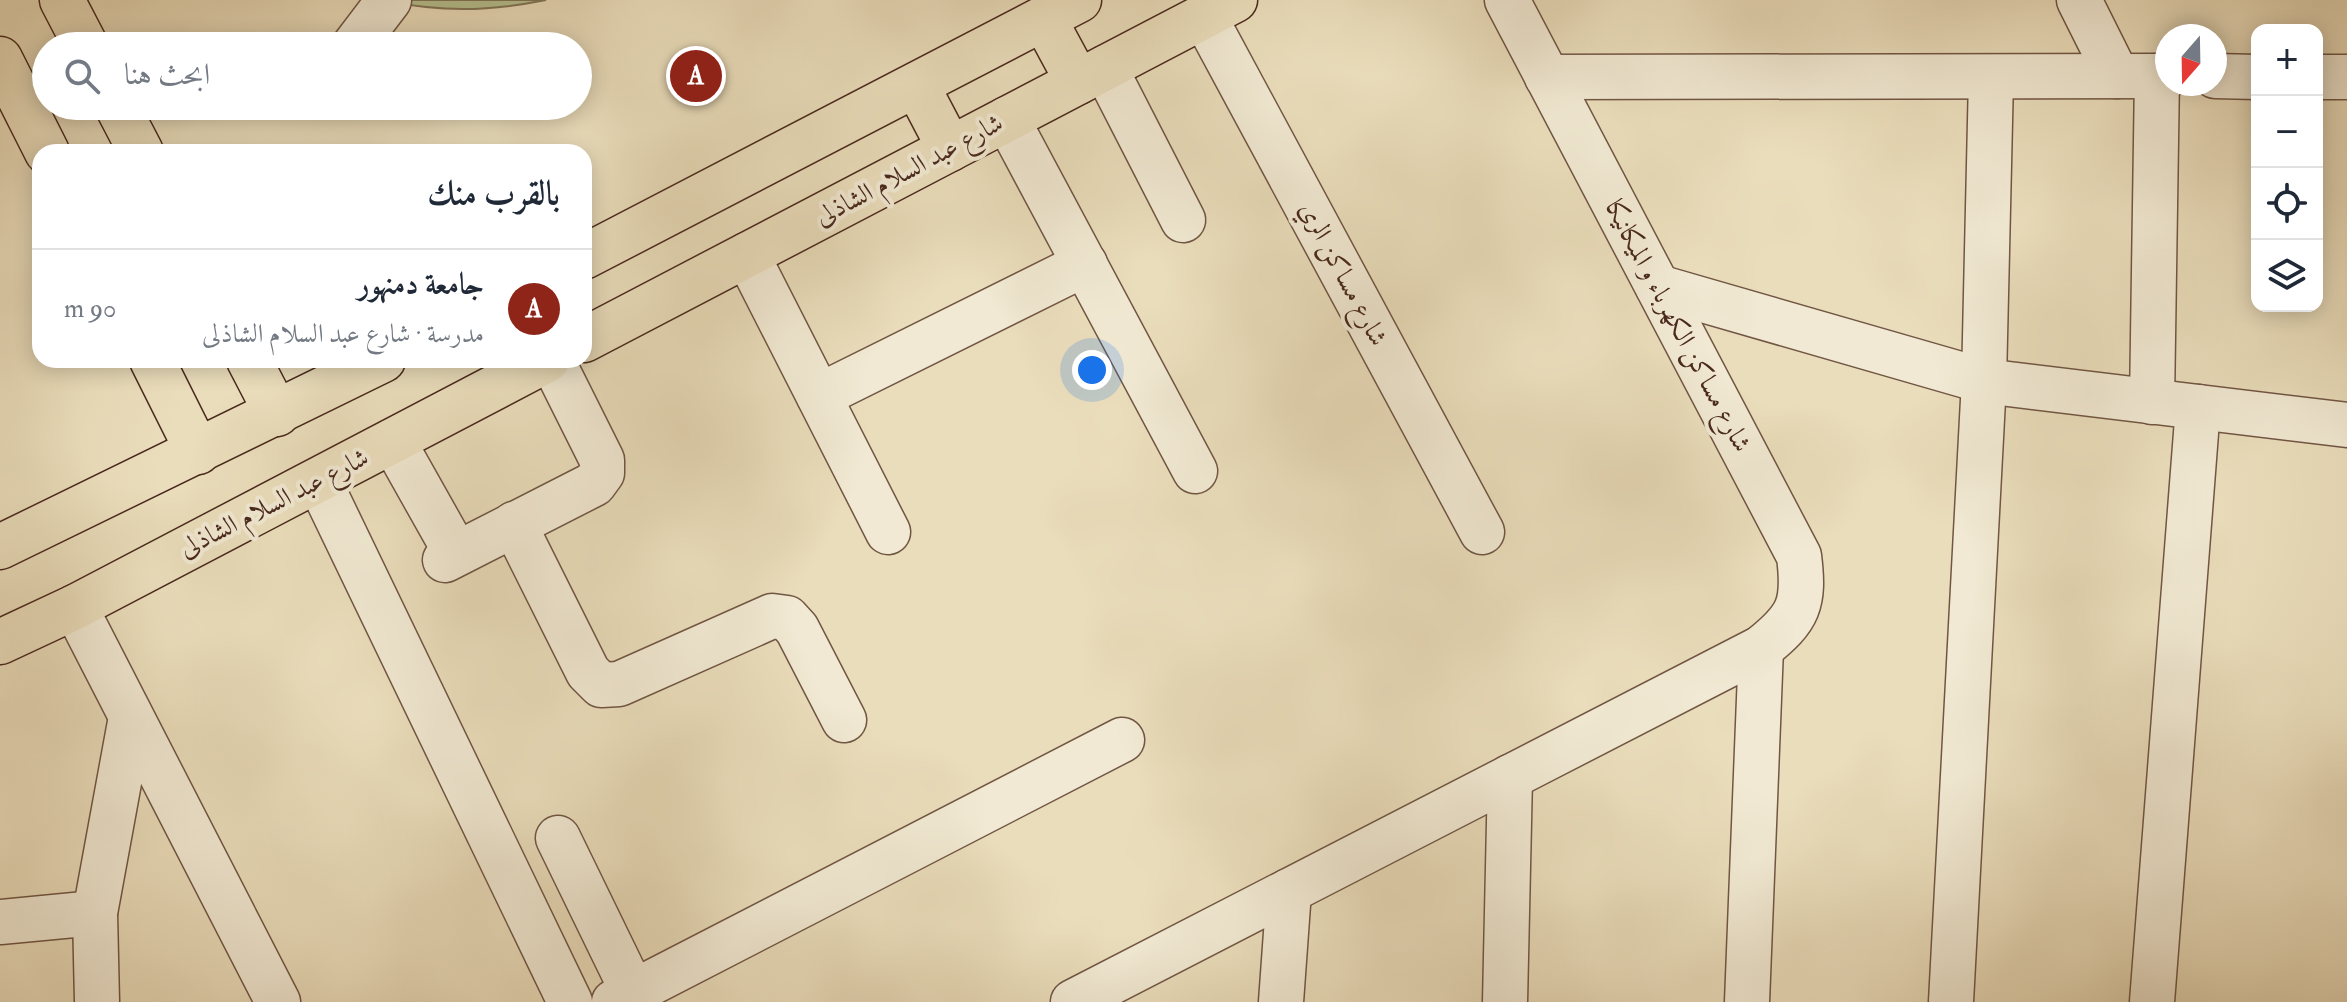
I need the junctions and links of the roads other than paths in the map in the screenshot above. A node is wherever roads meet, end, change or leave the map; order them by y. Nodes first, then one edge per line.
1 (62, 0) edge
2 (389, 0) edge
3 (1507, 0) edge
4 (2079, 0) edge
5 (1219, 8) edge
6 (1061, 9) edge
7 (79, 32) edge
8 (365, 32) edge
9 (0, 59) edge
10 (1092, 75) junction
11 (2147, 76) edge
12 (2227, 76) edge
13 (1547, 77) junction
14 (2251, 77) edge
15 (2323, 77) edge
16 (2347, 77) edge
17 (1991, 78) junction
18 (917, 86) junction
19 (1007, 119) junction
20 (124, 120) edge
21 (43, 144) edge
22 (137, 144) edge
23 (950, 149) junction
24 (1183, 220) dead end
25 (592, 253) edge
26 (747, 255) junction
27 (1085, 264) junction
28 (1658, 287) junction
29 (592, 336) edge
30 (156, 368) edge
31 (253, 368) edge
32 (367, 368) edge
33 (534, 368) edge
34 (553, 368) edge
35 (1984, 381) junction
36 (819, 396) junction
37 (2152, 402) junction
38 (2198, 407) junction
39 (277, 414) junction
40 (2347, 425) edge
41 (393, 441) junction
42 (198, 452) junction
43 (1195, 471) dead end
44 (319, 481) junction
45 (514, 524) junction
46 (888, 532) dead end
47 (1482, 532) dead end
48 (0, 547) edge
49 (75, 607) junction
50 (0, 642) edge
51 (1761, 648) junction
52 (131, 717) junction
53 (844, 720) dead end
54 (1122, 740) dead end
55 (1510, 777) junction
56 (558, 838) dead end
57 (1289, 891) junction
58 (95, 913) junction
59 (0, 922) edge
60 (624, 997) edge
61 (97, 1002) edge
62 (278, 1002) edge
63 (570, 1002) edge
64 (1074, 1002) edge
65 (1281, 1002) edge
66 (1505, 1002) edge
67 (1747, 1002) edge
68 (1951, 1002) edge
69 (2152, 1002) edge

1 - 7 main road
2 - 8 street
3 - 13 street, شارع مساكن الكهرباء و الميكانيكا
4 - 11 street
5 - 10 main road, شارع عبد السلام الشاذلى
5 - 47 street, شارع مساكن الري
6 - 10 main road
6 - 18 main road
9 - 21 main road
10 - 19 main road, شارع عبد السلام الشاذلى
10 - 24 street
11 - 17 street
11 - 37 street
12 - 14 street
13 - 17 street
13 - 28 street, شارع مساكن الكهرباء و الميكانيكا
15 - 16 street
17 - 35 street
18 - 23 main road
18 - 25 main road
19 - 23 main road, شارع عبد السلام الشاذلى
19 - 27 street
20 - 22 main road
23 - 26 main road, شارع عبد السلام الشاذلى
26 - 29 main road, شارع عبد السلام الشاذلى
26 - 36 street
27 - 36 street
27 - 43 street
28 - 35 street
28 - 51 street, شارع مساكن الكهرباء و الميكانيكا
30 - 42 main road
31 - 39 main road
32 - 39 main road
33 - 41 main road, شارع عبد السلام الشاذلى
34 - 45 street
35 - 37 street
35 - 68 street
36 - 46 street
37 - 38 street
38 - 40 street
38 - 69 street
39 - 42 main road
41 - 44 main road, شارع عبد السلام الشاذلى
41 - 45 street
42 - 48 main road
44 - 49 main road, شارع عبد السلام الشاذلى
44 - 63 street
45 - 53 street
49 - 50 main road, شارع عبد السلام الشاذلى
49 - 52 street
51 - 55 street, شارع مساكن الكهرباء و الميكانيكا
51 - 67 street
52 - 58 street
52 - 62 street
54 - 60 street
55 - 57 street, شارع مساكن الكهرباء و الميكانيكا
55 - 66 street
56 - 60 street
57 - 64 street, شارع مساكن الكهرباء و الميكانيكا
57 - 65 street
58 - 59 street
58 - 61 street

